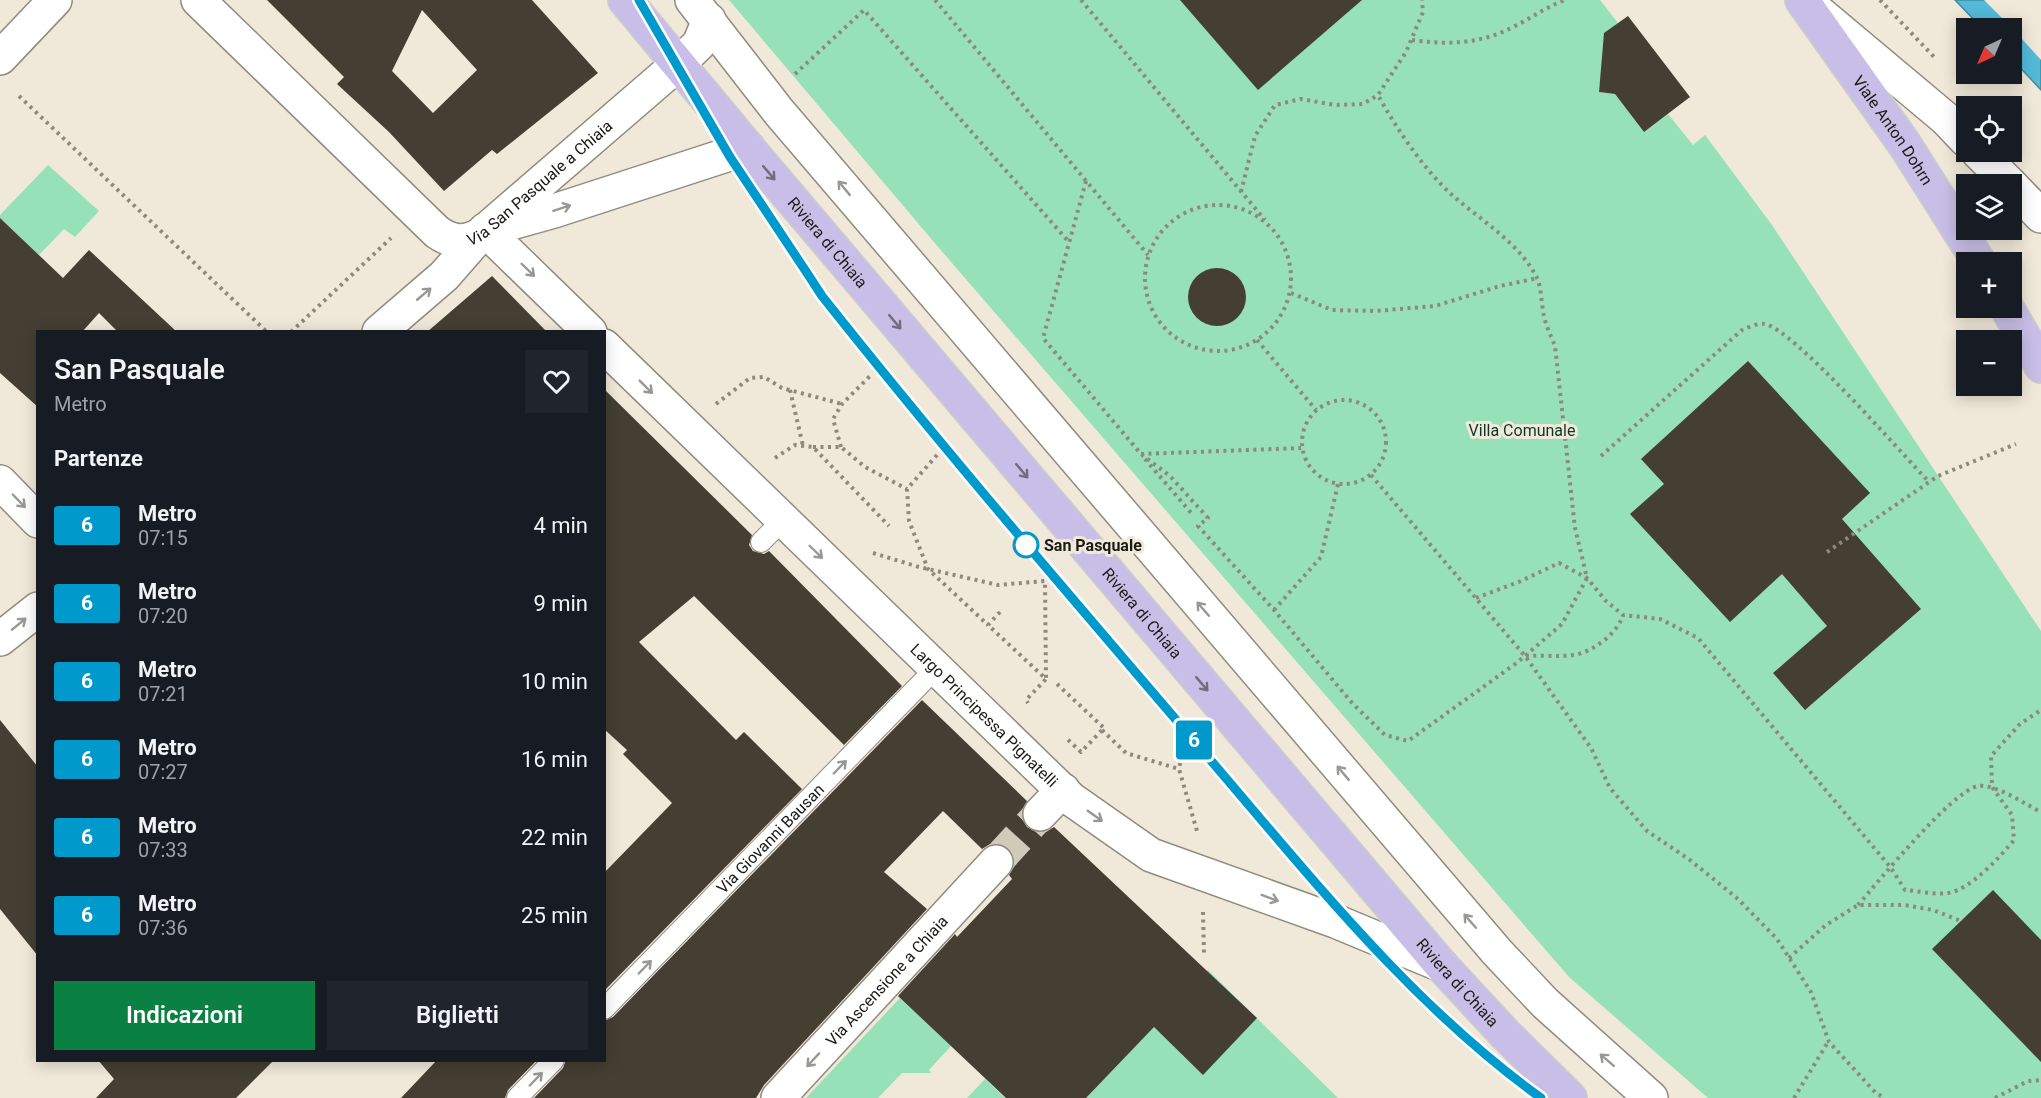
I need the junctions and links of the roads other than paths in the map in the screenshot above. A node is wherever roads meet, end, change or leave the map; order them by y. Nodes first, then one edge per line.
1 (55, 0) edge
2 (625, 0) edge
3 (1803, 0) edge
4 (208, 3) edge
5 (700, 10) edge
6 (0, 58) edge
7 (678, 64) junction
8 (1956, 130) edge
9 (748, 148) junction
10 (1988, 162) edge
11 (2000, 174) edge
12 (2022, 196) edge
13 (2041, 216) edge
14 (482, 232) junction
15 (1973, 252) edge
16 (2013, 318) edge
17 (382, 330) edge
18 (588, 330) edge
19 (606, 348) edge
20 (2041, 366) edge
21 (0, 482) edge
22 (36, 518) edge
23 (36, 611) edge
24 (0, 639) edge
25 (936, 668) junction
26 (1063, 790) junction
27 (1040, 814) tunnel mouth
28 (996, 862) tunnel mouth
29 (1441, 965) junction
30 (606, 1006) edge
31 (552, 1062) edge
32 (517, 1098) edge
33 (778, 1098) edge
34 (1570, 1098) edge
35 (1651, 1098) edge

1 - 6 street
2 - 7 main road, Riviera di Chiaia
3 - 8 street
3 - 15 main road, Viale Anton Dohrn
4 - 14 street
5 - 7 street
35 -> 5 street
7 - 9 main road, Riviera di Chiaia
7 - 14 street, Via San Pasquale a Chiaia
14 -> 9 street
9 -> 29 main road, Riviera di Chiaia
10 - 11 street
12 - 13 street
17 -> 14 street, Via San Pasquale a Chiaia
14 -> 18 street
16 - 20 main road
19 -> 25 street, Largo Principessa Pignatelli
21 -> 22 street
24 -> 23 street
25 - 26 street, Largo Principessa Pignatelli
30 -> 25 lane, Via Giovanni Bausan
26 - 27 street
26 -> 29 street, Largo Principessa Pignatelli
28 -> 33 street, Via Ascensione a Chiaia
29 - 34 main road, Riviera di Chiaia
32 -> 31 lane

